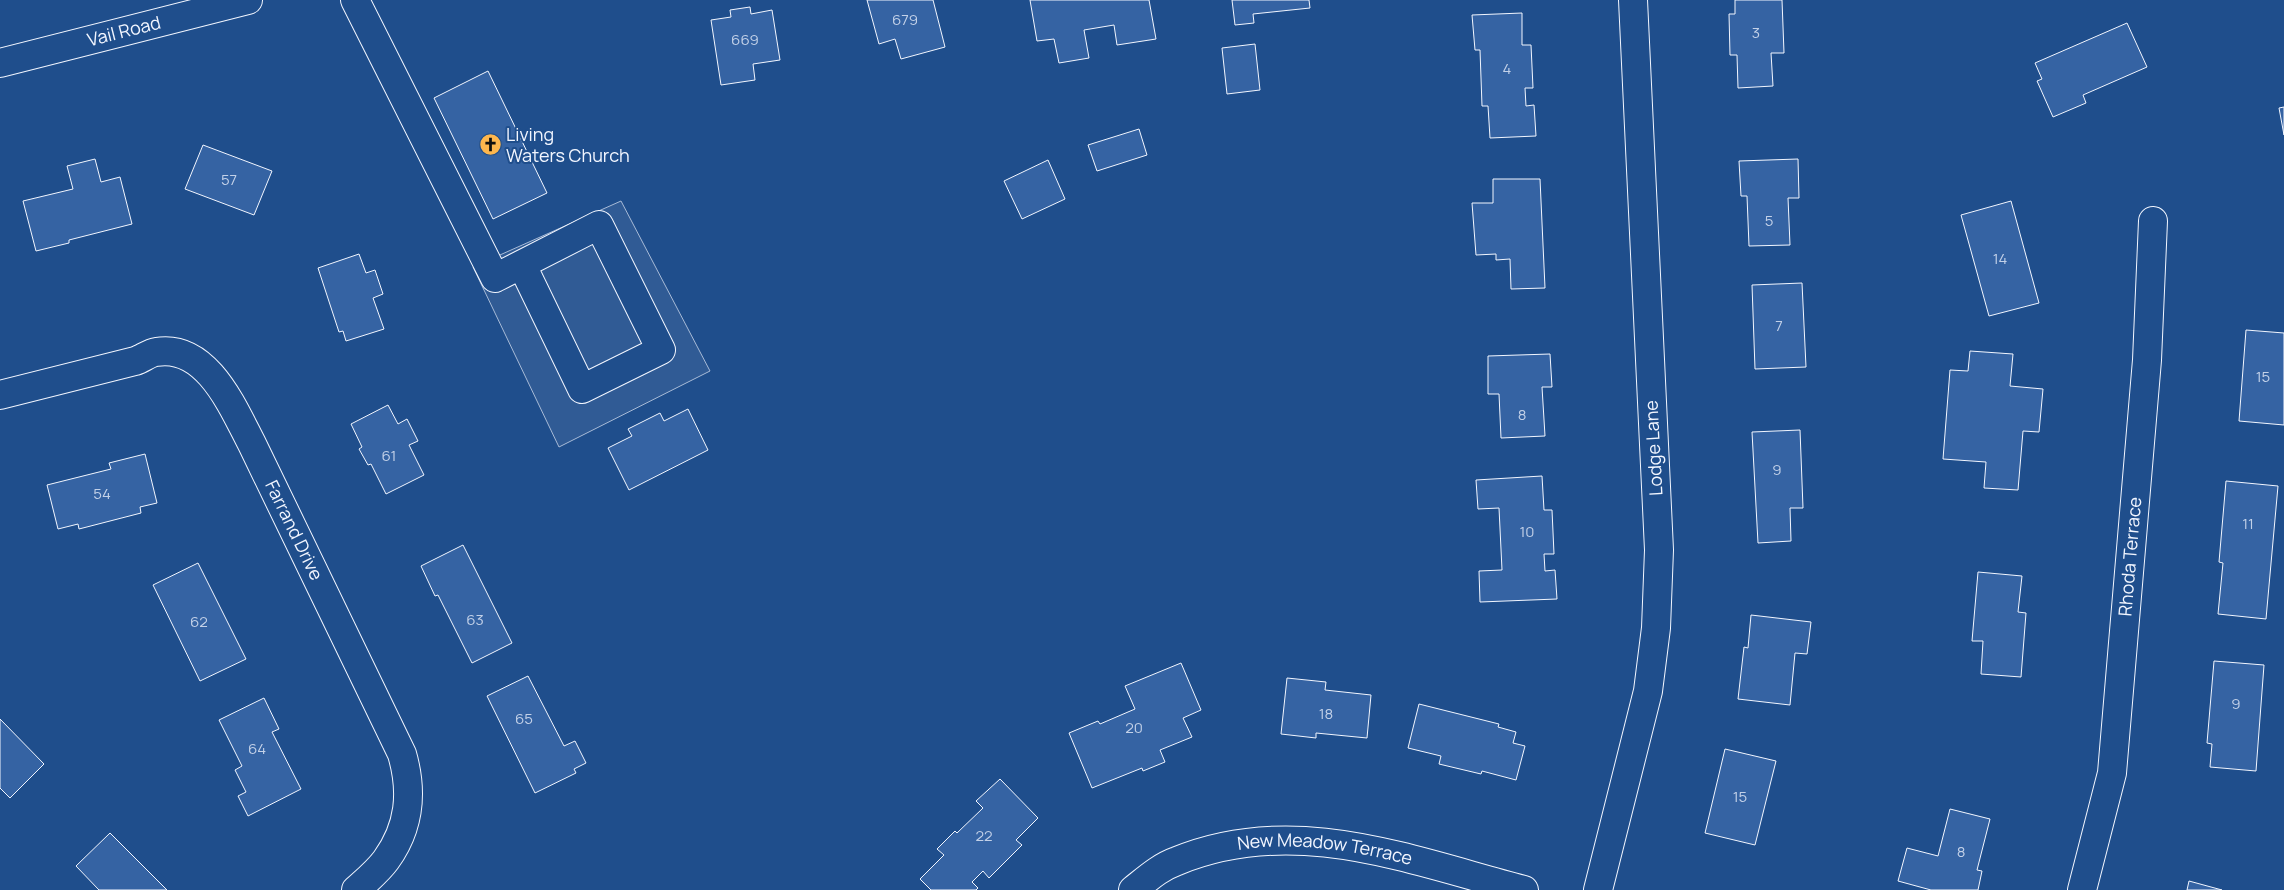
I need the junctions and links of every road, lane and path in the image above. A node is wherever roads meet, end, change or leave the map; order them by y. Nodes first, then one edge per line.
1 (248, 0) edge
2 (355, 0) edge
3 (1634, 0) edge
4 (0, 63) edge
5 (2154, 221) dead end
6 (522, 265) junction
7 (0, 395) edge
8 (356, 890) edge
9 (1133, 890) edge
10 (1524, 890) edge
11 (1598, 890) edge
12 (2082, 890) edge

1 - 4 street, Vail Road
2 - 6 street
3 - 11 street, Lodge Lane
5 - 12 street, Rhoda Terrace
6 - 6 street
7 - 8 street, Farrand Drive
9 - 10 street, New Meadow Terrace

